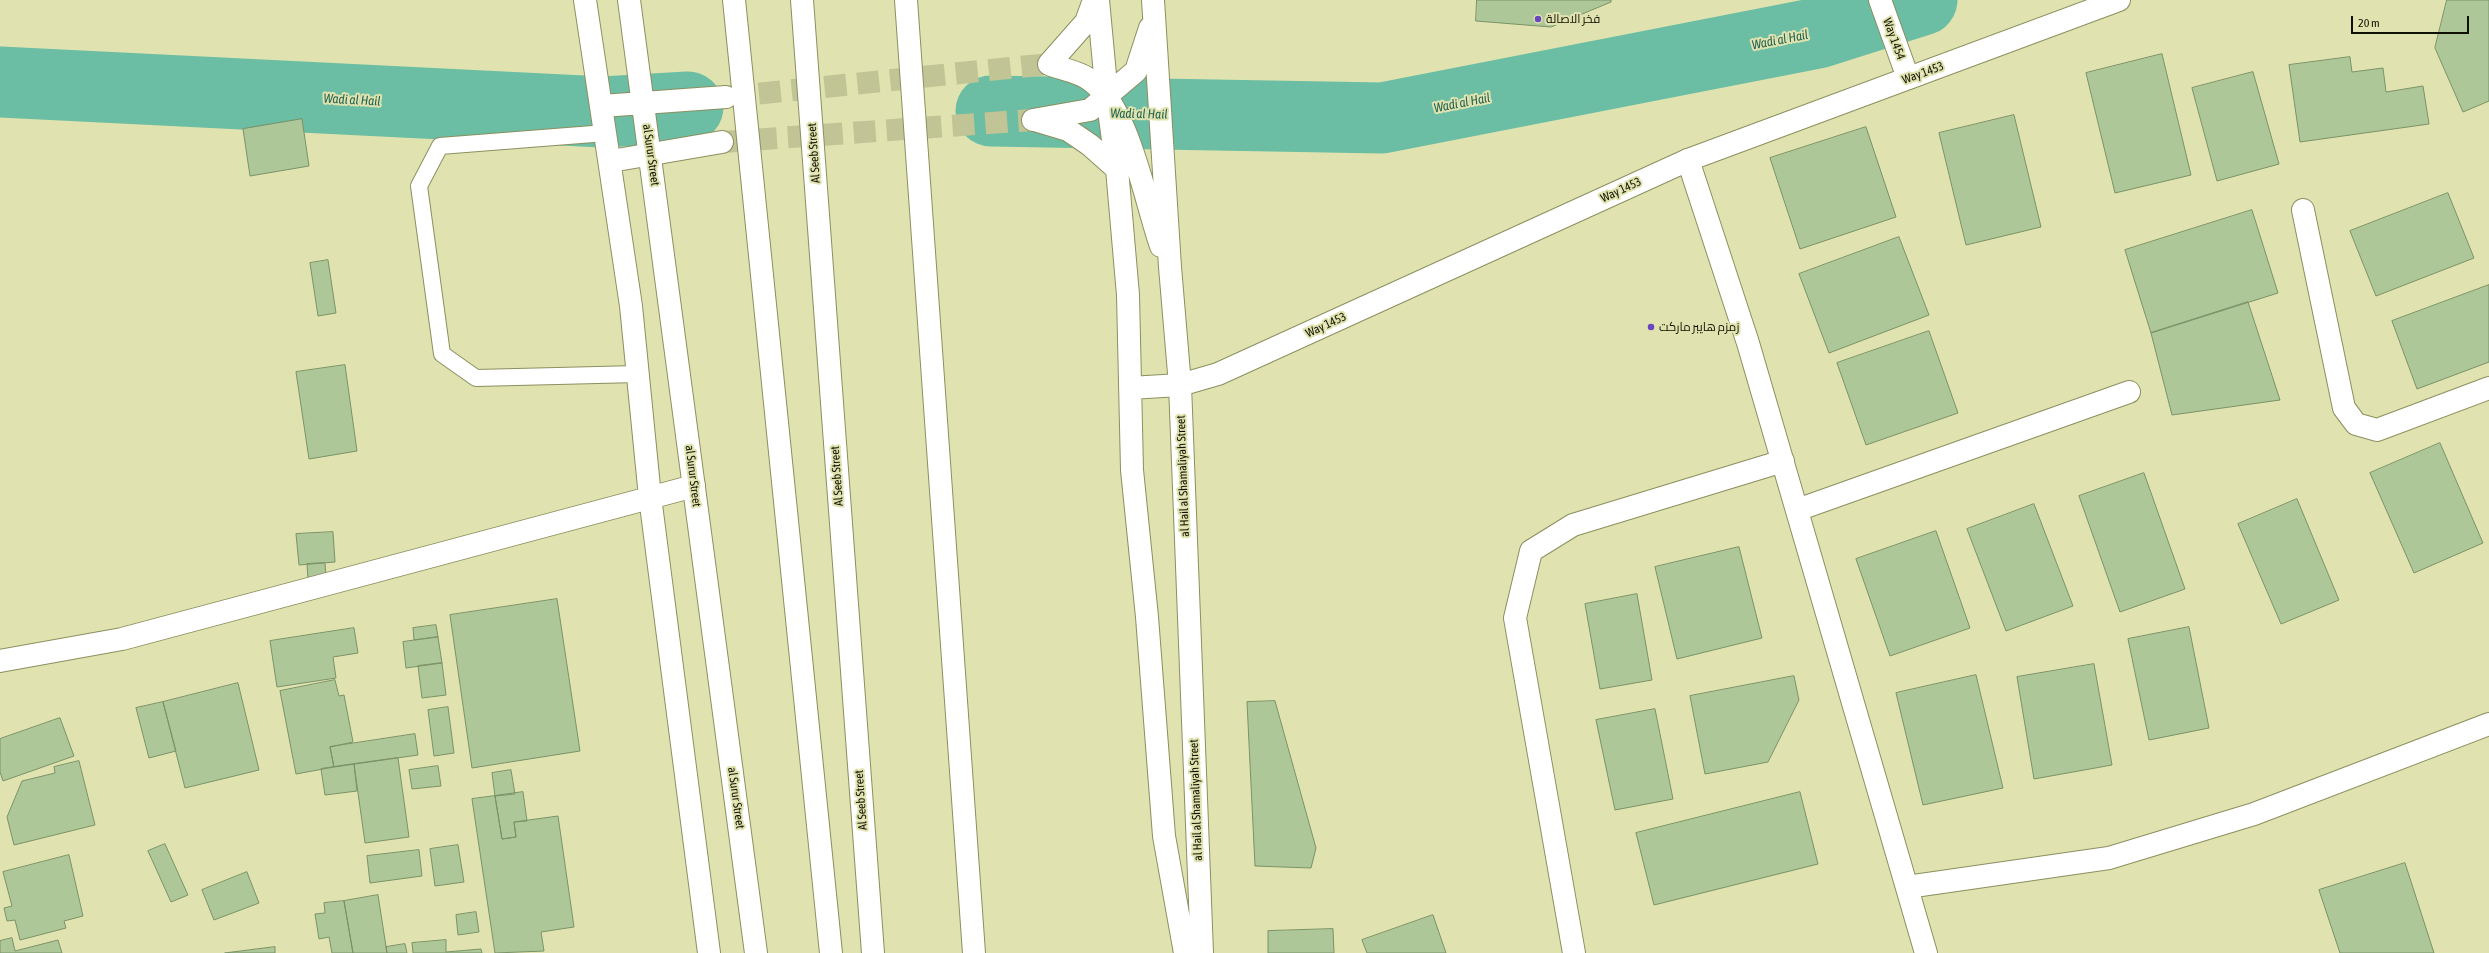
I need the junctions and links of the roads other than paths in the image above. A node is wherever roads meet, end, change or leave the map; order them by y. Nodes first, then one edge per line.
1 (585, 0) edge
2 (629, 0) edge
3 (734, 0) edge
4 (802, 0) edge
5 (906, 0) edge
6 (1094, 0) edge
7 (1098, 0) edge
8 (1880, 0) edge
9 (2119, 0) edge
10 (1154, 9) edge
11 (1908, 78) junction
12 (1107, 96) junction
13 (726, 97) tunnel mouth
14 (643, 102) junction
15 (602, 106) junction
16 (606, 133) junction
17 (722, 142) tunnel mouth
18 (651, 154) junction
19 (1688, 160) junction
20 (611, 161) junction
21 (1117, 169) junction
22 (2303, 210) dead end
23 (1170, 267) junction
24 (638, 374) junction
25 (1180, 385) junction
26 (1130, 388) junction
27 (2489, 388) edge
28 (2129, 392) dead end
29 (1782, 461) junction
30 (694, 486) junction
31 (650, 497) junction
32 (1797, 510) junction
33 (0, 661) edge
34 (2489, 724) edge
35 (1907, 887) junction
36 (709, 953) edge
37 (756, 953) edge
38 (831, 953) edge
39 (873, 953) edge
40 (974, 953) edge
41 (1185, 953) edge
42 (1202, 953) edge
43 (1574, 953) edge
44 (1926, 953) edge

1 - 15 main road
2 - 14 main road, al Surur Street
3 - 38 main road
4 - 39 main road, Al Seeb Street
5 - 40 main road
6 - 12 main road
7 - 12 main road
8 - 11 main road, Way 1454
9 - 11 main road, Way 1453
10 - 12 main road
10 - 23 main road, al Hail al Shamaliyah Street
11 - 19 main road, Way 1453
12 - 21 main road
12 - 21 main road
12 - 23 main road
13 - 14 main road
14 - 15 main road
14 - 18 main road, al Surur Street
15 - 16 main road
16 - 20 main road
16 - 24 lane
17 - 18 main road
18 - 20 main road
18 - 30 main road, al Surur Street
19 - 25 main road, Way 1453
19 - 29 main road
20 - 24 main road
21 - 26 main road
22 - 27 main road
23 - 25 main road, al Hail al Shamaliyah Street
24 - 31 main road
25 - 26 main road, Way 1453
25 - 42 main road, al Hail al Shamaliyah Street
26 - 41 main road
28 - 32 main road
29 - 32 main road
29 - 43 main road
30 - 31 main road
30 - 37 main road, al Surur Street
31 - 33 main road
31 - 36 main road
32 - 35 main road
34 - 35 main road
35 - 44 main road

